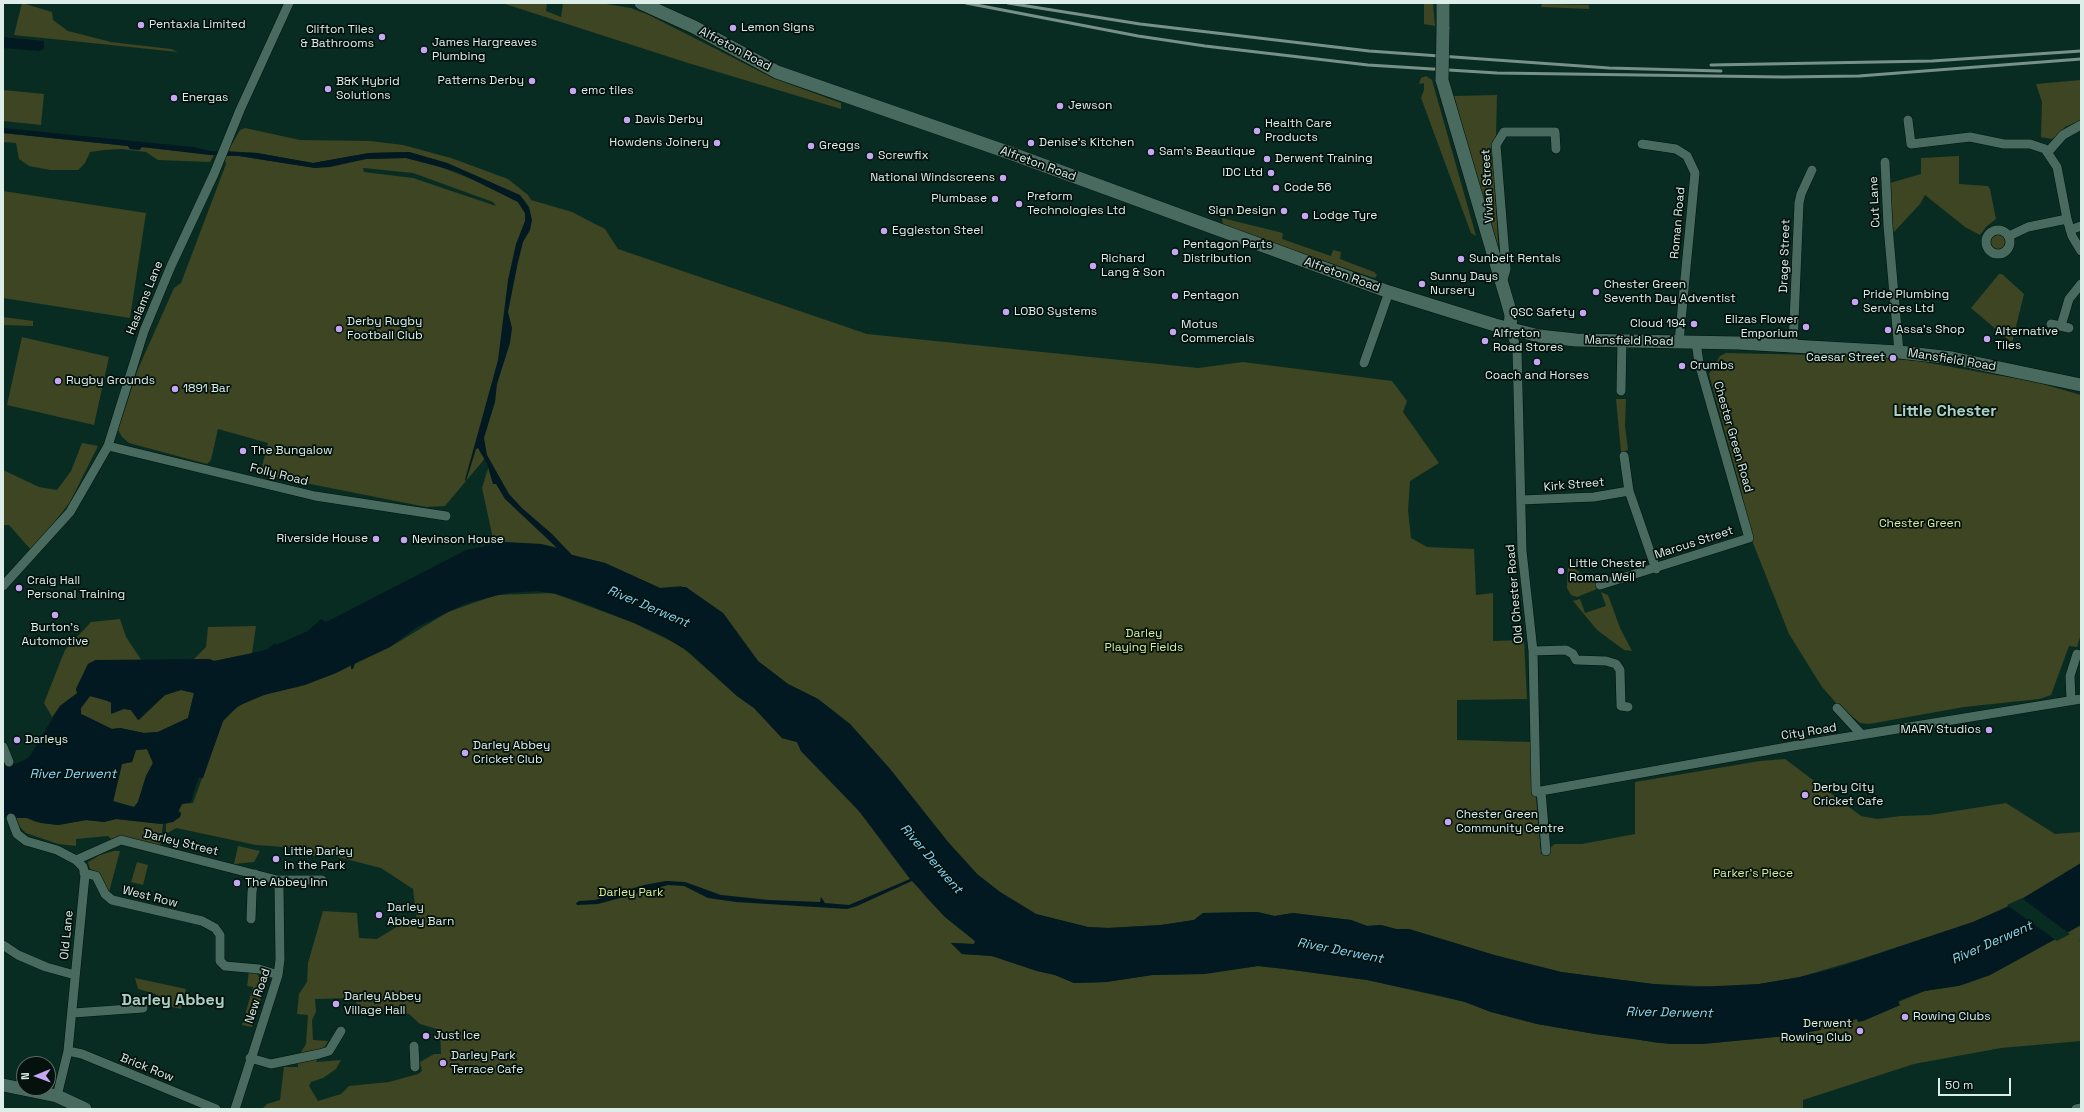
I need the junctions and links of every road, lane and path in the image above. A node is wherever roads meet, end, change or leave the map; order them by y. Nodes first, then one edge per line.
1 (289, 3) edge
2 (641, 3) edge
3 (1443, 3) edge
4 (1908, 120) dead end
5 (2081, 125) edge
6 (1642, 144) dead end
7 (1556, 149) dead end
8 (2048, 152) junction
9 (1885, 162) dead end
10 (1812, 170) dead end
11 (2067, 219) junction
12 (2081, 226) edge
13 (2070, 230) junction
14 (2009, 236) dead end
15 (2081, 251) edge
16 (1502, 284) junction
17 (2081, 284) edge
18 (1389, 292) junction
19 (2060, 326) dead end
20 (1510, 329) junction
21 (1622, 340) junction
22 (1679, 342) junction
23 (1696, 342) junction
24 (1793, 345) junction
25 (1899, 352) junction
26 (1364, 363) dead end
27 (2081, 385) edge
28 (1621, 391) dead end
29 (108, 446) junction
30 (1624, 456) dead end
31 (1629, 491) junction
32 (1521, 500) junction
33 (446, 516) dead end
34 (1749, 538) joint
35 (1656, 569) junction
36 (1600, 585) dead end
37 (3, 586) edge
38 (1533, 651) junction
39 (2078, 654) dead end
40 (2081, 699) edge
41 (2071, 700) junction
42 (1628, 707) dead end
43 (1837, 708) dead end
44 (1862, 735) junction
45 (3, 747) edge
46 (10, 762) dead end
47 (1541, 791) junction
48 (11, 818) dead end
49 (1546, 851) dead end
50 (76, 860) junction
51 (84, 873) junction
52 (255, 874) junction
53 (322, 880) dead end
54 (278, 883) junction
55 (251, 919) dead end
56 (3, 946) edge
57 (75, 975) junction
58 (278, 975) junction
59 (143, 1008) dead end
60 (73, 1013) junction
61 (341, 1031) dead end
62 (414, 1046) dead end
63 (68, 1051) junction
64 (250, 1058) junction
65 (415, 1067) dead end
66 (3, 1085) edge
67 (57, 1096) junction
68 (2081, 1108) edge
69 (85, 1109) edge
70 (216, 1109) edge
71 (235, 1109) edge
72 (2076, 1109) edge

1 - 29 street, Haslams Lane
2 - 18 street, Alfreton Road
3 - 16 street, bridge
4 - 8 street
5 - 8 street
6 - 22 street, Roman Road
7 - 16 street, Vivian Street
8 - 11 street
9 - 25 street, Cut Lane
10 - 24 street, Drage Street
11 - 13 street
11 - 14 street
12 - 13 street
13 - 15 street
16 - 20 street
17 - 19 street
18 - 20 street, Alfreton Road
18 - 26 street
20 - 21 street, Mansfield Road
20 - 32 street, Old Chester Road
21 - 22 street, Mansfield Road
21 - 28 street
22 - 23 street, Mansfield Road
23 - 24 street, Mansfield Road
23 - 34 street, Chester Green Road
24 - 25 street, Mansfield Road
25 - 27 street, Mansfield Road
29 - 33 street, Folly Road
29 - 37 street, Haslams Lane
30 - 31 street
31 - 32 street, Kirk Street
31 - 35 street
32 - 38 street, Old Chester Road
34 - 35 street, Marcus Street
35 - 36 street, Marcus Street
38 - 42 street
38 - 47 street, Old Chester Road
39 - 41 street
40 - 41 street, City Road
41 - 44 street, City Road
43 - 44 street
44 - 47 street, City Road
45 - 46 street
47 - 49 street, Old Chester Road
48 - 50 street
50 - 51 street
50 - 52 street, Darley Street
51 - 57 street, Old Lane
51 - 58 street, West Row
52 - 54 street, Darley Street
52 - 55 street
53 - 54 street, Darley Street
54 - 58 street, New Road
56 - 57 street
57 - 60 street, Old Lane
58 - 64 street, New Road
59 - 60 street
60 - 63 street, Old Lane
61 - 64 street
62 - 65 street
63 - 67 street, Old Lane
63 - 70 street, Brick Row
64 - 71 street, New Road
66 - 67 street
67 - 69 street
68 - 72 street

